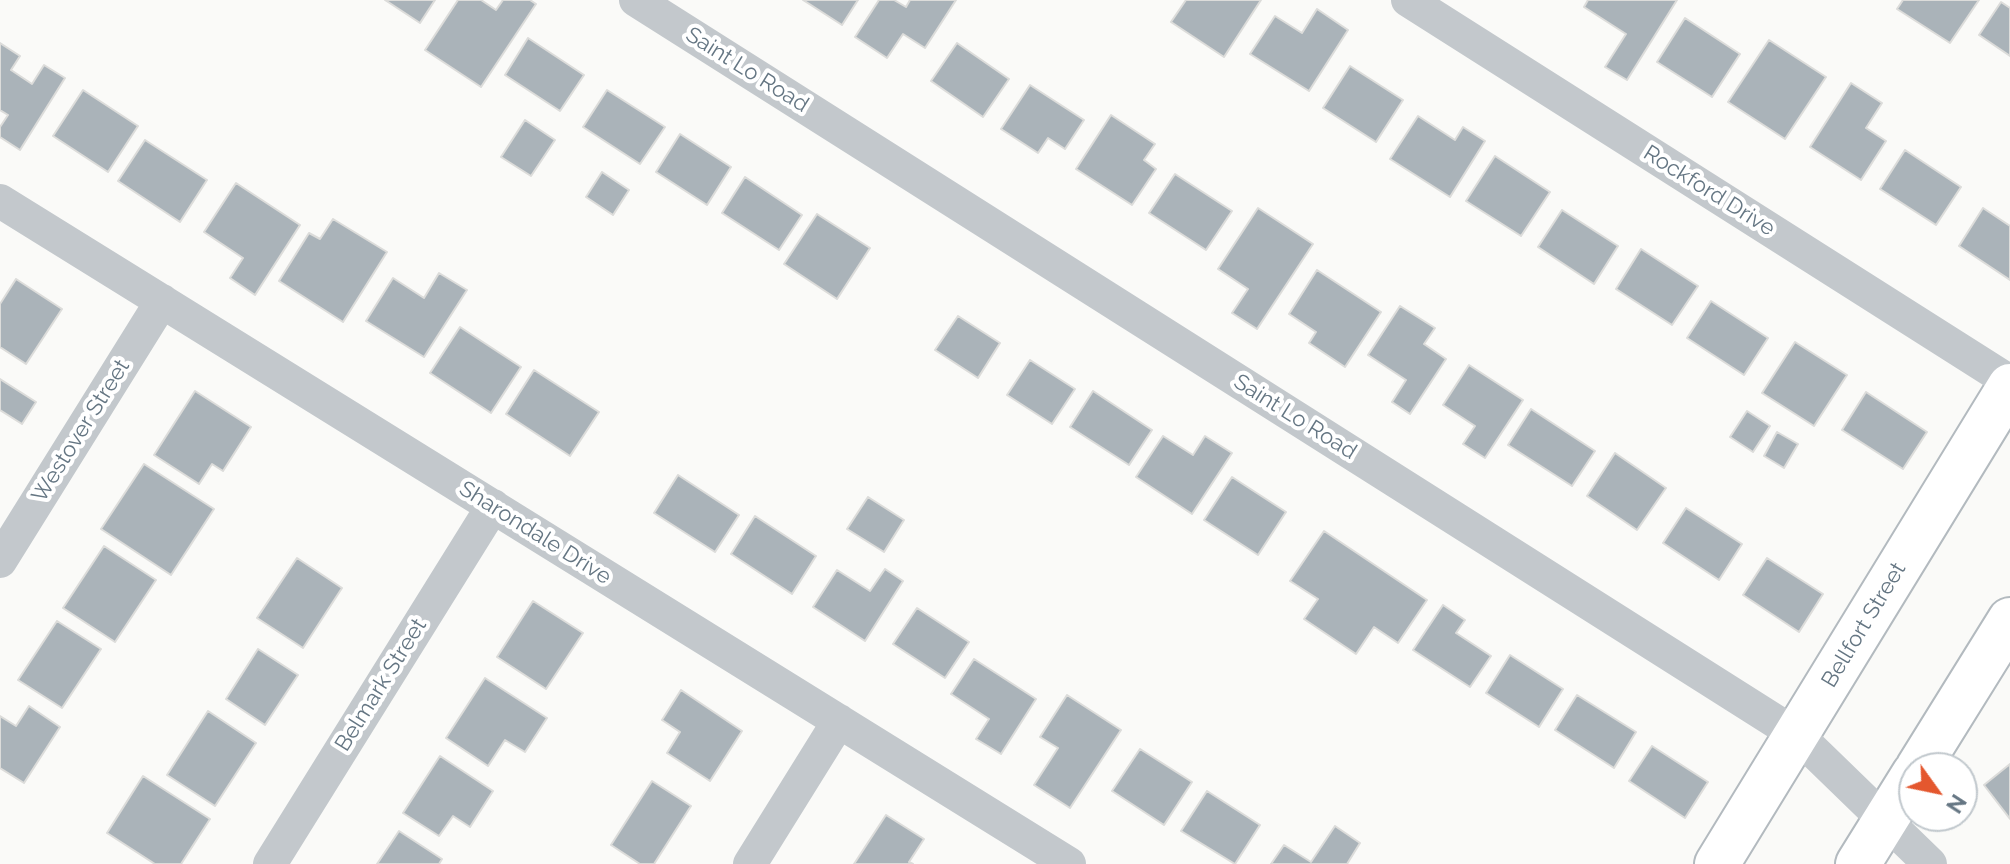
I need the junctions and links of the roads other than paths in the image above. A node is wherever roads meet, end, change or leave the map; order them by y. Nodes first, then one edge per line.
1 (636, 0) edge
2 (1408, 0) edge
3 (0, 201) edge
4 (162, 301) junction
5 (2010, 384) edge
6 (493, 506) junction
7 (0, 561) edge
8 (2010, 620) edge
9 (839, 721) junction
10 (1797, 735) junction
11 (1928, 752) edge
12 (1898, 800) edge
13 (1886, 819) junction
14 (270, 864) edge
15 (750, 864) edge
16 (1069, 864) edge
17 (1717, 864) edge
18 (1858, 864) edge
19 (1930, 864) edge

1 - 10 street, Saint Lo Road
2 - 5 street, Rockford Drive
3 - 4 street, Sharondale Drive
4 - 6 street, Sharondale Drive
4 - 7 street, Westover Street
5 - 10 main road, Bellfort Street
6 - 9 street, Sharondale Drive
6 - 14 street, Belmark Street
8 - 11 main road
9 - 15 street
9 - 16 street, Sharondale Drive
10 - 13 street, Saint Lo Road
10 - 17 main road, Bellfort Street
12 - 13 main road
13 - 18 main road
13 - 19 street, Saint Lo Road

